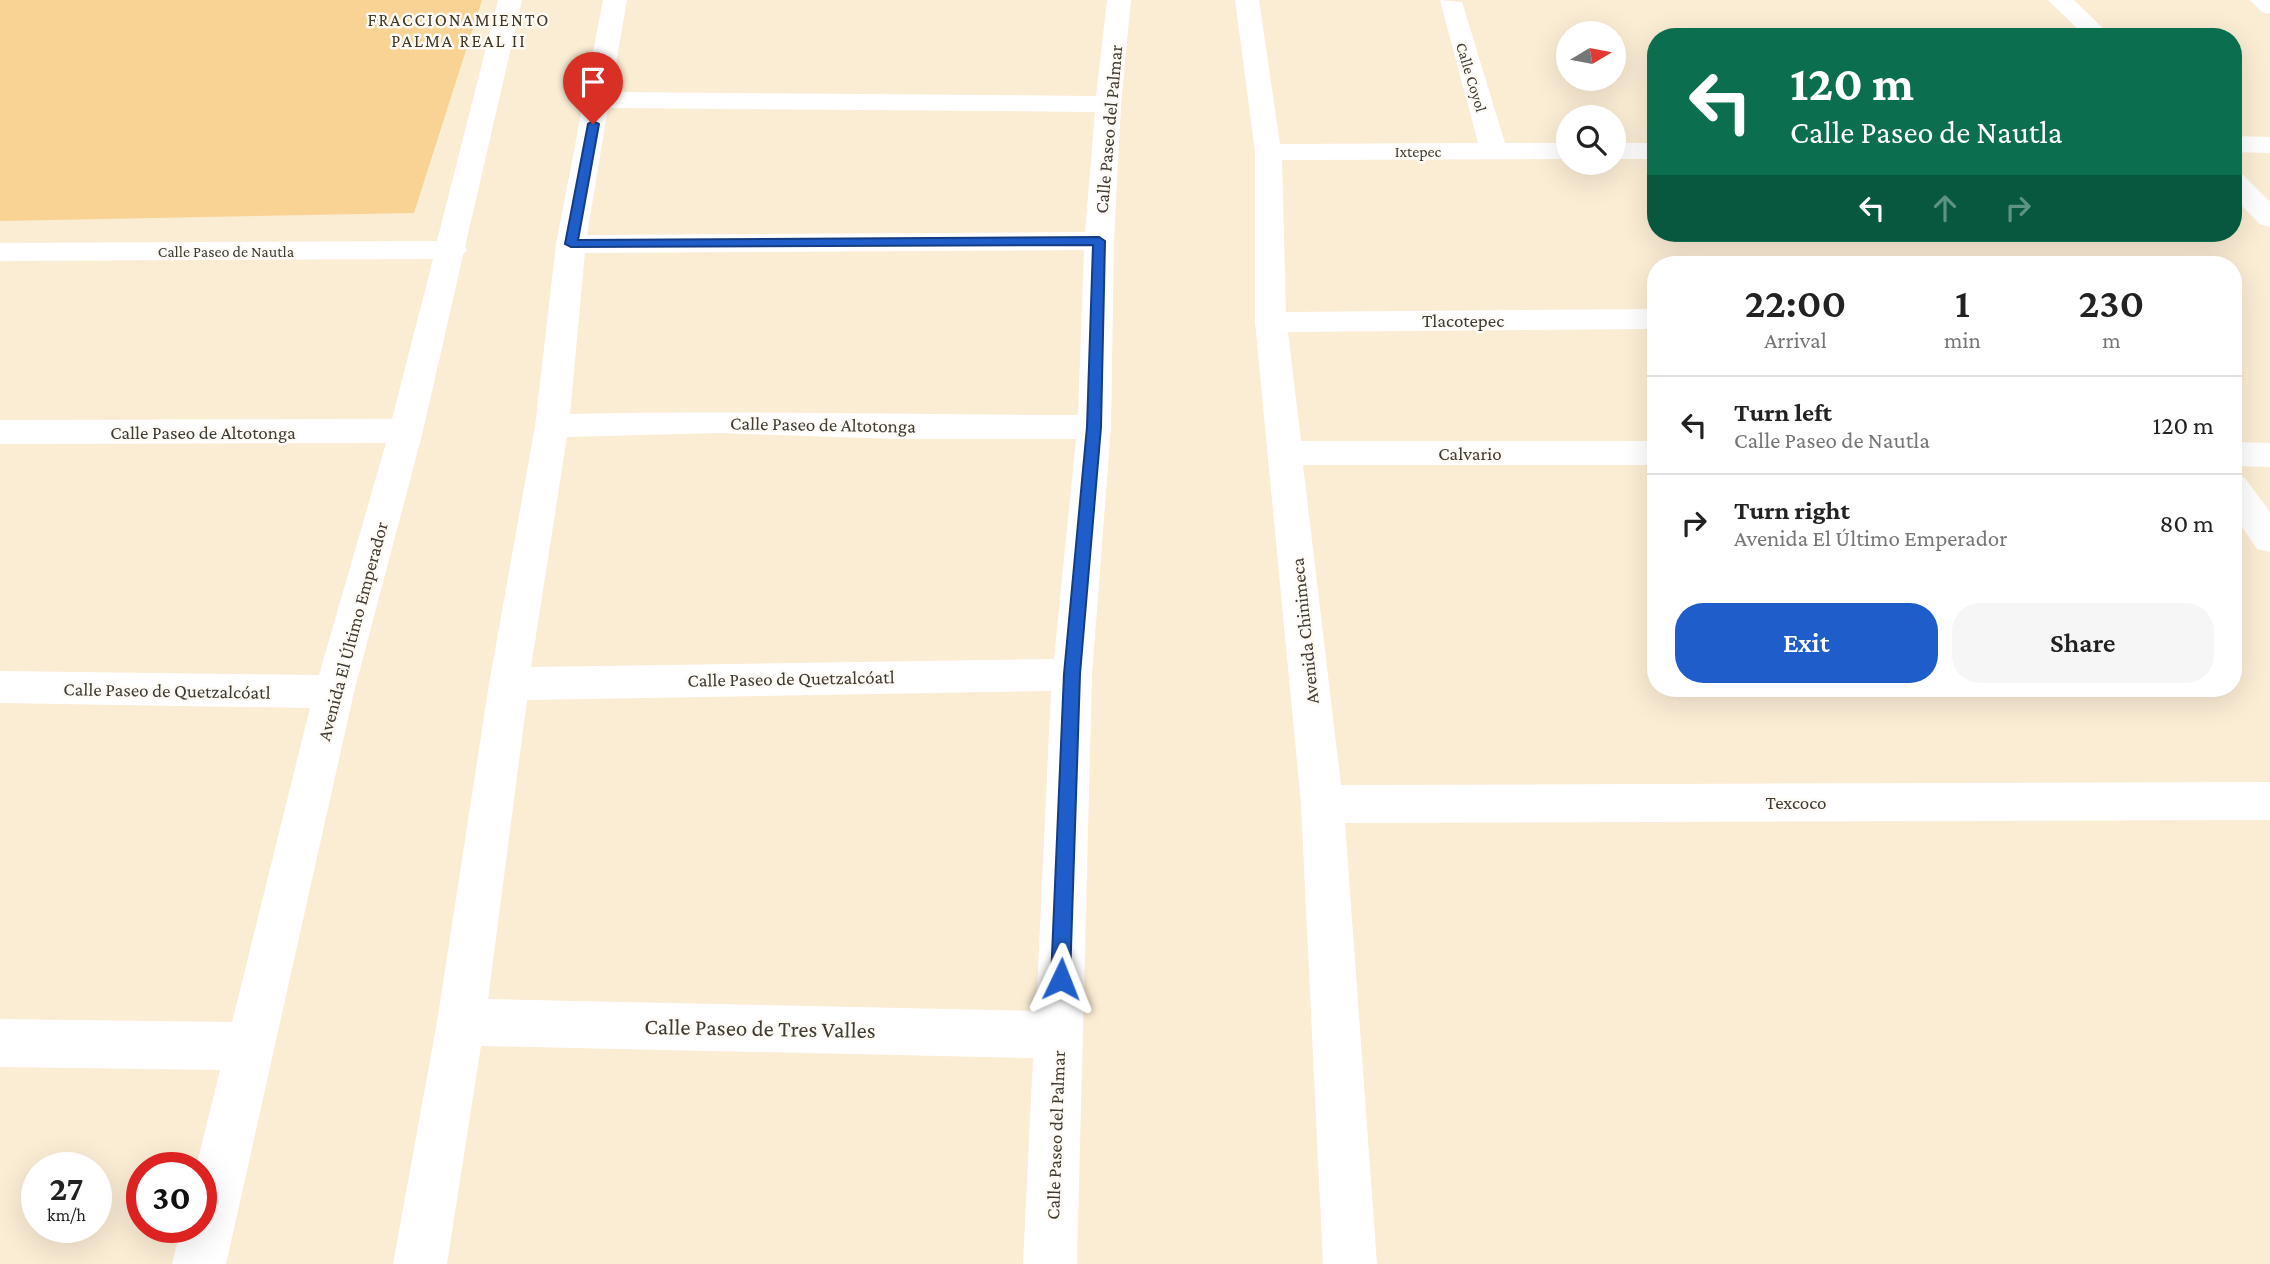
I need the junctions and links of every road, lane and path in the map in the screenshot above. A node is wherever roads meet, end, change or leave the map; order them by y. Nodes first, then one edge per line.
1 (510, 0) edge
2 (615, 0) edge
3 (1119, 0) edge
4 (1247, 0) edge
5 (2060, 0) edge
6 (2262, 0) edge
7 (1450, 2) dead end
8 (2270, 6) edge
9 (2090, 28) edge
10 (598, 100) junction
11 (1108, 104) junction
12 (2242, 144) edge
13 (2270, 145) edge
14 (1494, 151) junction
15 (1556, 151) edge
16 (1626, 151) edge
17 (1647, 151) edge
18 (1268, 152) junction
19 (2242, 190) edge
20 (2270, 218) edge
21 (1099, 241) junction
22 (571, 244) junction
23 (452, 250) junction
24 (0, 252) edge
25 (1647, 318) edge
26 (1271, 322) junction
27 (552, 426) junction
28 (1094, 427) junction
29 (406, 431) junction
30 (0, 432) edge
31 (1285, 453) junction
32 (1647, 453) edge
33 (2242, 454) edge
34 (2270, 455) edge
35 (2242, 500) edge
36 (2270, 539) edge
37 (1072, 674) junction
38 (509, 684) junction
39 (0, 687) edge
40 (334, 692) junction
41 (2270, 801) edge
42 (1322, 804) junction
43 (461, 1022) junction
44 (1059, 1035) junction
45 (0, 1043) edge
46 (250, 1045) junction
47 (199, 1264) edge
48 (420, 1264) edge
49 (1050, 1264) edge
50 (1350, 1264) edge

1 - 23 street, Avenida El Último Emperador
2 - 10 street
3 - 11 street, Calle Paseo del Palmar
4 - 18 street, Avenida Chinimeca
5 - 9 street
6 - 8 street
7 - 14 street, Calle Coyol
10 - 11 street
10 - 22 street
11 - 21 street, Calle Paseo del Palmar
12 - 13 street
14 - 15 street, Ixtepec
14 - 18 street, Ixtepec
16 - 17 street
18 - 26 street, Avenida Chinimeca
19 - 20 street
21 - 22 street
21 - 28 street, Calle Paseo del Palmar
22 - 27 street
23 - 24 street, Calle Paseo de Nautla
23 - 29 street, Avenida El Último Emperador
25 - 26 street, Tlacotepec
26 - 31 street, Avenida Chinimeca
27 - 28 street, Calle Paseo de Altotonga
27 - 38 street
28 - 37 street, Calle Paseo del Palmar
29 - 30 street, Calle Paseo de Altotonga
29 - 40 street, Avenida El Último Emperador
31 - 32 street, Calvario
31 - 42 street, Avenida Chinimeca
33 - 34 street
35 - 36 street
37 - 38 street, Calle Paseo de Quetzalcóatl
37 - 44 street, Calle Paseo del Palmar
38 - 43 street
39 - 40 street, Calle Paseo de Quetzalcóatl
40 - 46 street, Avenida El Último Emperador
41 - 42 street, Texcoco
42 - 50 street, Avenida Chinimeca
43 - 44 street, Calle Paseo de Tres Valles
43 - 48 street
44 - 49 street, Calle Paseo del Palmar
45 - 46 street
46 - 47 street, Avenida El Último Emperador

